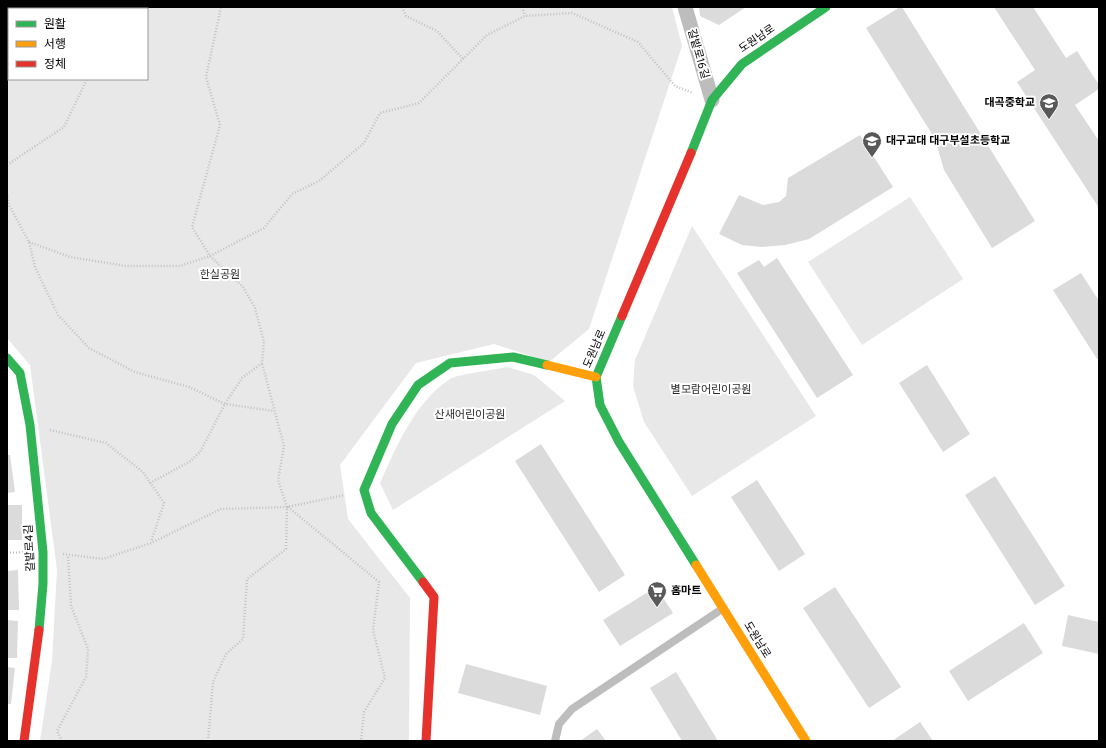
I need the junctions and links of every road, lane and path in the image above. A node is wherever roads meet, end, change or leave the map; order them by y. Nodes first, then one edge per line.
1 (221, 7) edge
2 (402, 7) edge
3 (522, 7) edge
4 (685, 7) edge
5 (826, 7) edge
6 (525, 16) junction
7 (463, 59) junction
8 (87, 80) edge
9 (712, 100) junction
10 (7, 165) edge
11 (7, 194) edge
12 (29, 242) junction
13 (210, 256) junction
14 (7, 358) edge
15 (262, 363) junction
16 (596, 377) junction
17 (225, 404) junction
18 (274, 411) junction
19 (30, 425) junction
20 (150, 483) junction
21 (364, 490) junction
22 (288, 507) junction
23 (151, 543) junction
24 (43, 552) junction
25 (68, 555) junction
26 (722, 608) junction
27 (24, 741) edge
28 (62, 741) edge
29 (208, 741) edge
30 (361, 741) edge
31 (426, 741) edge
32 (555, 741) edge
33 (806, 741) edge

1 - 13 path
2 - 7 path
3 - 6 path
4 - 9 street, 갈밭로16길
5 - 9 street, 도원남로
6 - 7 path
6 - 9 path
7 - 13 path
8 - 10 path
9 - 16 street, 도원남로
11 - 12 path
12 - 13 path
12 - 17 path
13 - 15 path
14 - 19 street, 갈밭로4길
15 - 17 path
15 - 18 path
16 - 21 street
16 - 26 street, 도원남로
17 - 18 path
17 - 20 path
18 - 22 path
19 - 20 path
19 - 24 street, 갈밭로4길
20 - 23 path
21 - 22 path
21 - 31 street
22 - 23 path
22 - 29 path
22 - 30 path
23 - 25 path
24 - 25 path
24 - 27 street, 갈밭로4길
25 - 28 path
26 - 32 lane
26 - 33 street, 도원남로

